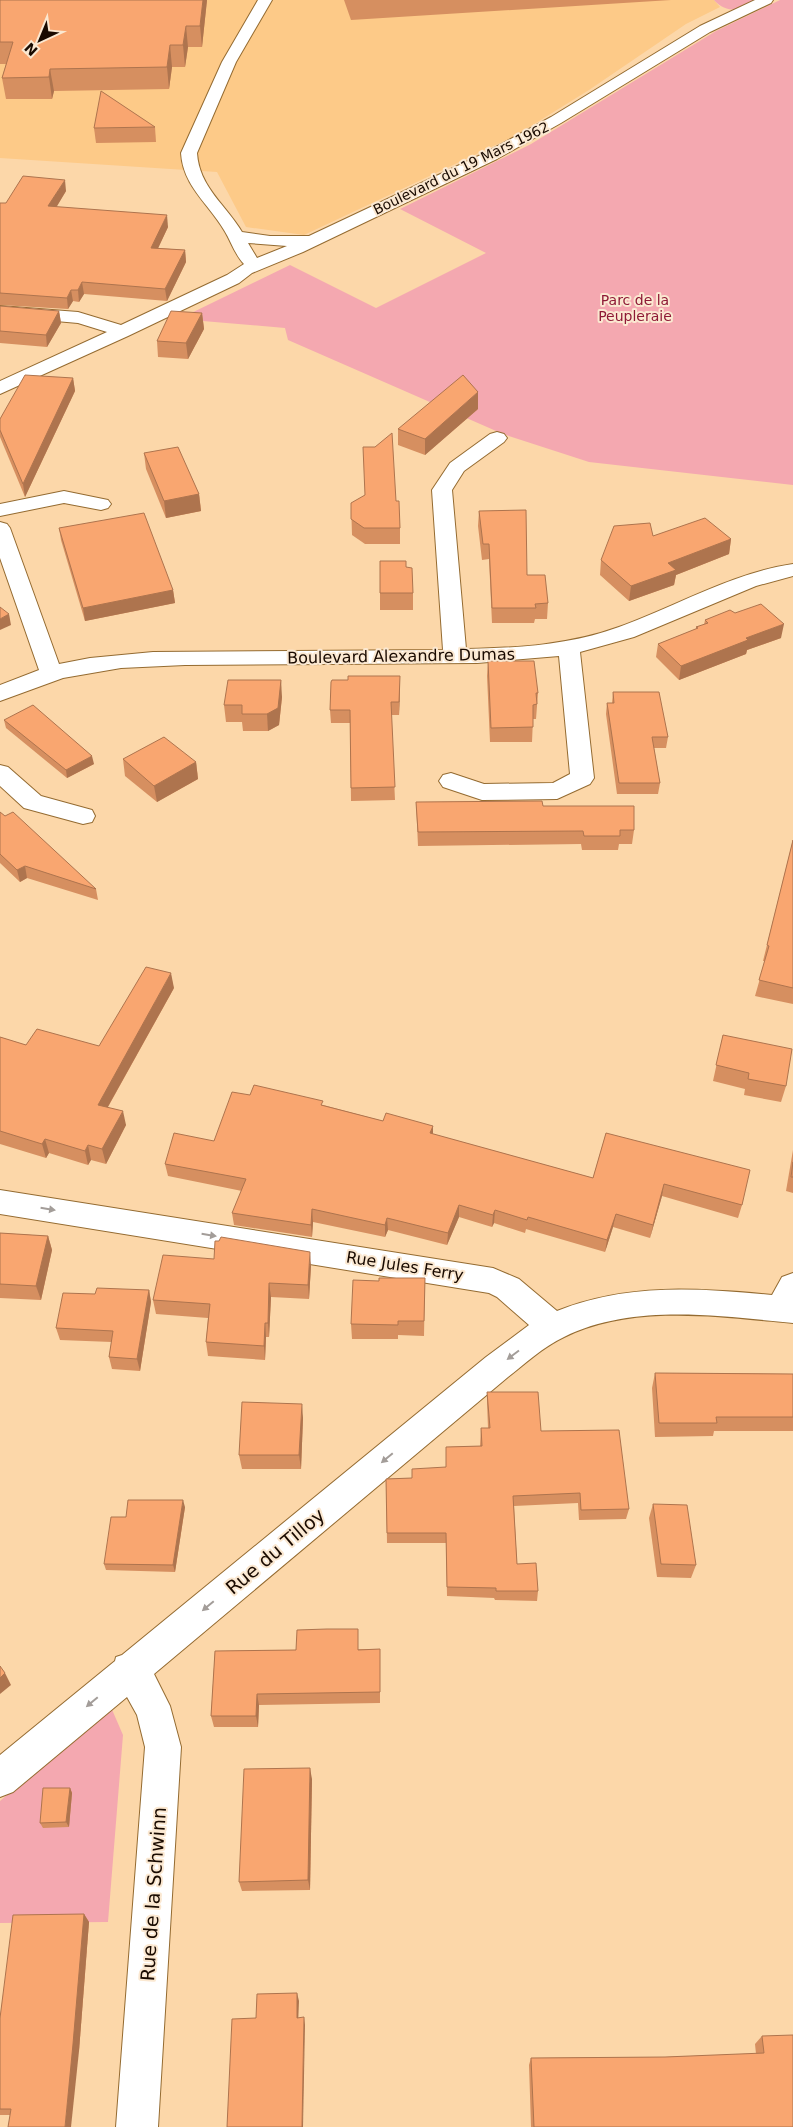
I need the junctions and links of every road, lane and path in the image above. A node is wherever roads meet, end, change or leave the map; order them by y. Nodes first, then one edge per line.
1 (264, 0) edge
2 (766, 0) edge
3 (236, 236) junction
4 (316, 238) junction
5 (287, 242) junction
6 (247, 264) junction
7 (0, 311) edge
8 (122, 332) junction
9 (0, 388) edge
10 (497, 438) dead end
11 (102, 504) dead end
12 (0, 510) edge
13 (0, 528) edge
14 (793, 570) edge
15 (569, 648) junction
16 (455, 656) junction
17 (51, 673) junction
18 (0, 694) edge
19 (0, 773) edge
20 (451, 780) dead end
21 (83, 816) dead end
22 (0, 1202) edge
23 (790, 1302) edge
24 (553, 1327) junction
25 (129, 1670) junction
26 (0, 1779) edge
27 (136, 2127) edge

1 - 3 street
2 - 4 street, Boulevard du 19 Mars 1962
3 - 5 street, Boulevard du 19 Mars 1962
3 - 6 street
4 - 5 street, Boulevard du 19 Mars 1962
4 - 6 street, Boulevard du 19 Mars 1962
5 - 6 street, Boulevard du 19 Mars 1962
6 - 8 street, Boulevard du 19 Mars 1962
7 - 8 street
8 - 9 street, Boulevard du 19 Mars 1962
10 - 16 street
11 - 12 street
13 - 17 street
14 - 15 street, Boulevard Alexandre Dumas
15 - 16 street, Boulevard Alexandre Dumas
15 - 20 street
16 - 17 street, Boulevard Alexandre Dumas
17 - 18 street, Boulevard Alexandre Dumas
19 - 21 street
22 -> 24 street, Rue Jules Ferry
23 - 24 street
24 -> 25 street, Rue du Tilloy
25 -> 26 street, Rue du Tilloy
25 - 27 street, Rue de la Schwinn

